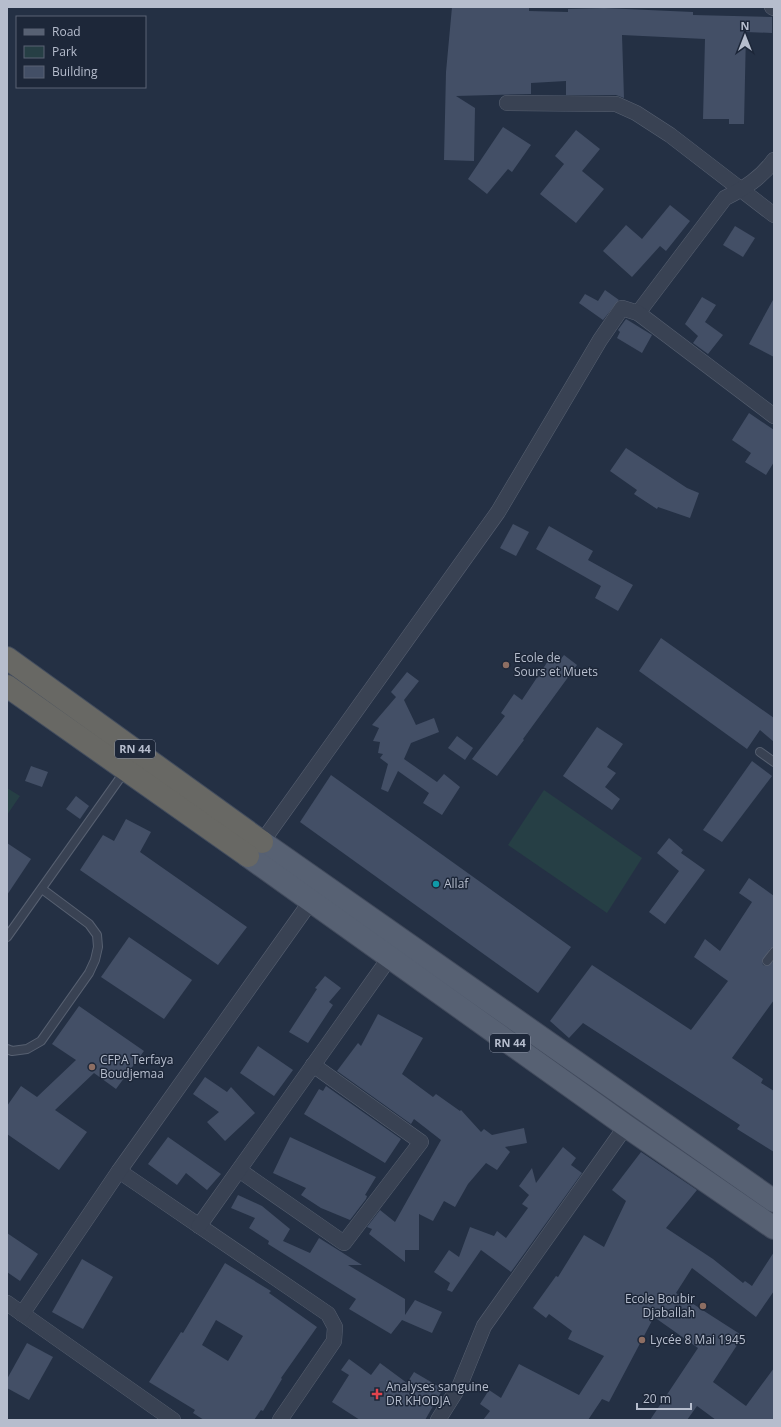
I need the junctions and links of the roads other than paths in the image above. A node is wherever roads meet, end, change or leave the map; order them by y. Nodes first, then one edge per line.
1 (507, 103) dead end
2 (774, 160) edge
3 (740, 191) junction
4 (774, 216) edge
5 (638, 313) junction
6 (774, 416) edge
7 (7, 658) edge
8 (7, 686) edge
9 (760, 752) dead end
10 (774, 762) edge
11 (125, 771) junction
12 (255, 849) junction
13 (42, 889) junction
14 (311, 901) junction
15 (7, 936) edge
16 (774, 952) edge
17 (390, 957) junction
18 (767, 961) dead end
19 (7, 1049) edge
20 (313, 1065) junction
21 (626, 1126) junction
22 (239, 1170) junction
23 (119, 1171) junction
24 (774, 1201) edge
25 (199, 1226) junction
26 (774, 1228) edge
27 (7, 1303) edge
28 (22, 1314) junction
29 (173, 1420) edge
30 (280, 1420) edge
31 (438, 1420) edge

1 - 3 street
2 - 3 street
3 - 4 street
3 - 5 street
5 - 6 street
5 - 12 street
7 - 12 highway, RN 44
8 - 11 highway, RN 44
9 - 10 lane
11 - 12 highway, RN 44
11 - 13 lane
12 - 14 main road, RN 44
12 - 24 main road, RN 44
13 - 15 lane
13 - 19 lane
14 - 17 main road, RN 44
14 - 23 street
16 - 18 lane
17 - 20 street
17 - 21 main road, RN 44
20 - 22 street
20 - 22 street
21 - 26 main road, RN 44
21 - 31 street
22 - 25 street
23 - 25 street
23 - 28 street
25 - 30 street
27 - 28 street
28 - 29 street

